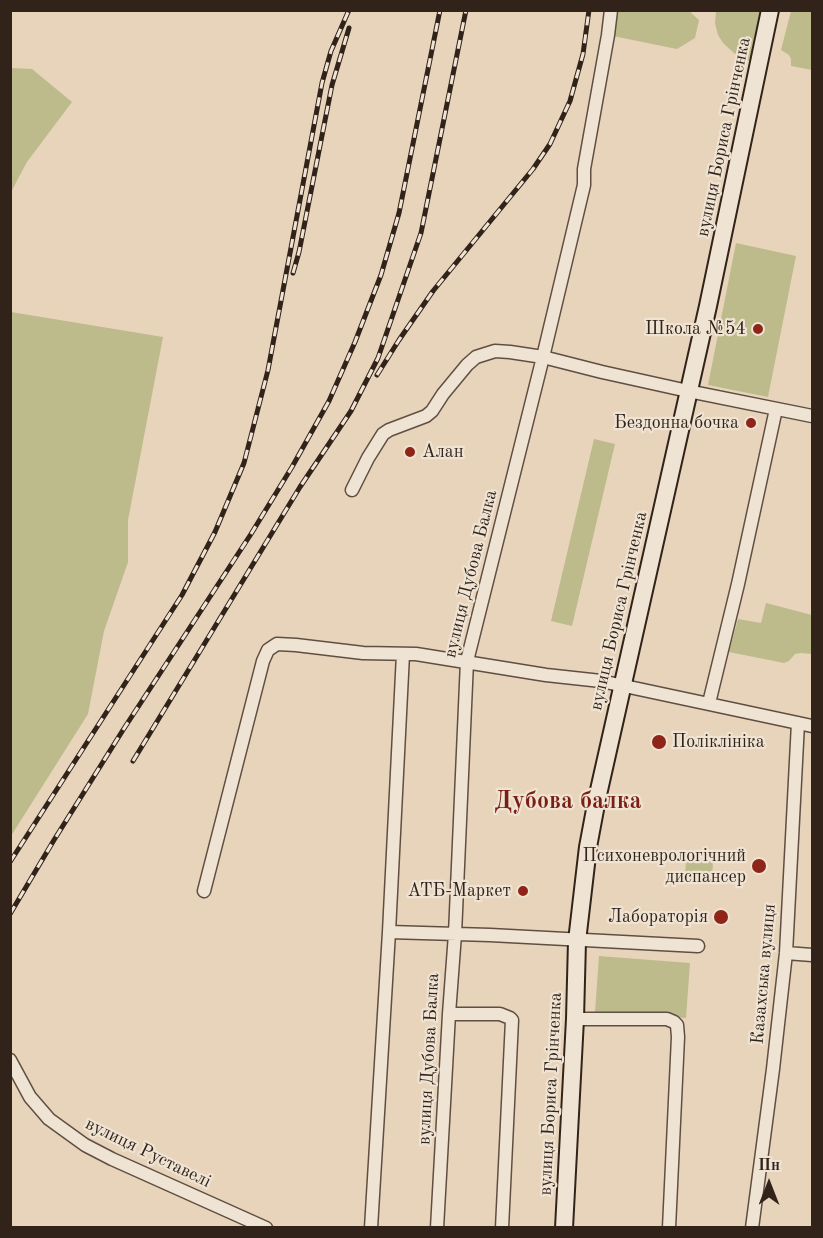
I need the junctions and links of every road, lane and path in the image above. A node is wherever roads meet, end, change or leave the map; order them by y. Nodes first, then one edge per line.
1 (611, 10) edge
2 (770, 10) edge
3 (543, 357) junction
4 (688, 391) junction
5 (776, 409) junction
6 (813, 416) edge
7 (352, 490) dead end
8 (403, 654) junction
9 (467, 661) junction
10 (622, 684) junction
11 (709, 703) junction
12 (798, 723) junction
13 (813, 726) edge
14 (204, 891) dead end
15 (389, 932) junction
16 (455, 934) junction
17 (577, 940) junction
18 (698, 946) dead end
19 (786, 953) junction
20 (813, 955) edge
21 (449, 1014) junction
22 (575, 1019) junction
23 (10, 1060) edge
24 (266, 1227) edge
25 (371, 1227) edge
26 (437, 1227) edge
27 (502, 1227) edge
28 (564, 1227) edge
29 (669, 1227) edge
30 (752, 1227) edge

1 - 3 street, вулиця Дубова Балка
2 - 4 street, вулиця Бориса Грінченка
3 - 4 street
3 - 7 street
3 - 9 street, вулиця Дубова Балка
4 - 5 street
4 - 10 street, вулиця Бориса Грінченка
5 - 6 street
5 - 11 street
8 - 9 street
8 - 14 street
8 - 15 street
9 - 10 street
9 - 16 street, вулиця Дубова Балка
10 - 11 street
10 - 17 street, вулиця Бориса Грінченка
11 - 12 street
12 - 13 street
12 - 19 street, Казахська вулиця
15 - 16 street
15 - 25 street
16 - 17 street
16 - 21 street, вулиця Дубова Балка
17 - 18 street
17 - 22 street, вулиця Бориса Грінченка
19 - 20 street
19 - 30 street, Казахська вулиця
21 - 26 street, вулиця Дубова Балка
21 - 27 street
22 - 28 street, вулиця Бориса Грінченка
22 - 29 street
23 - 24 street, вулиця Руставелі

